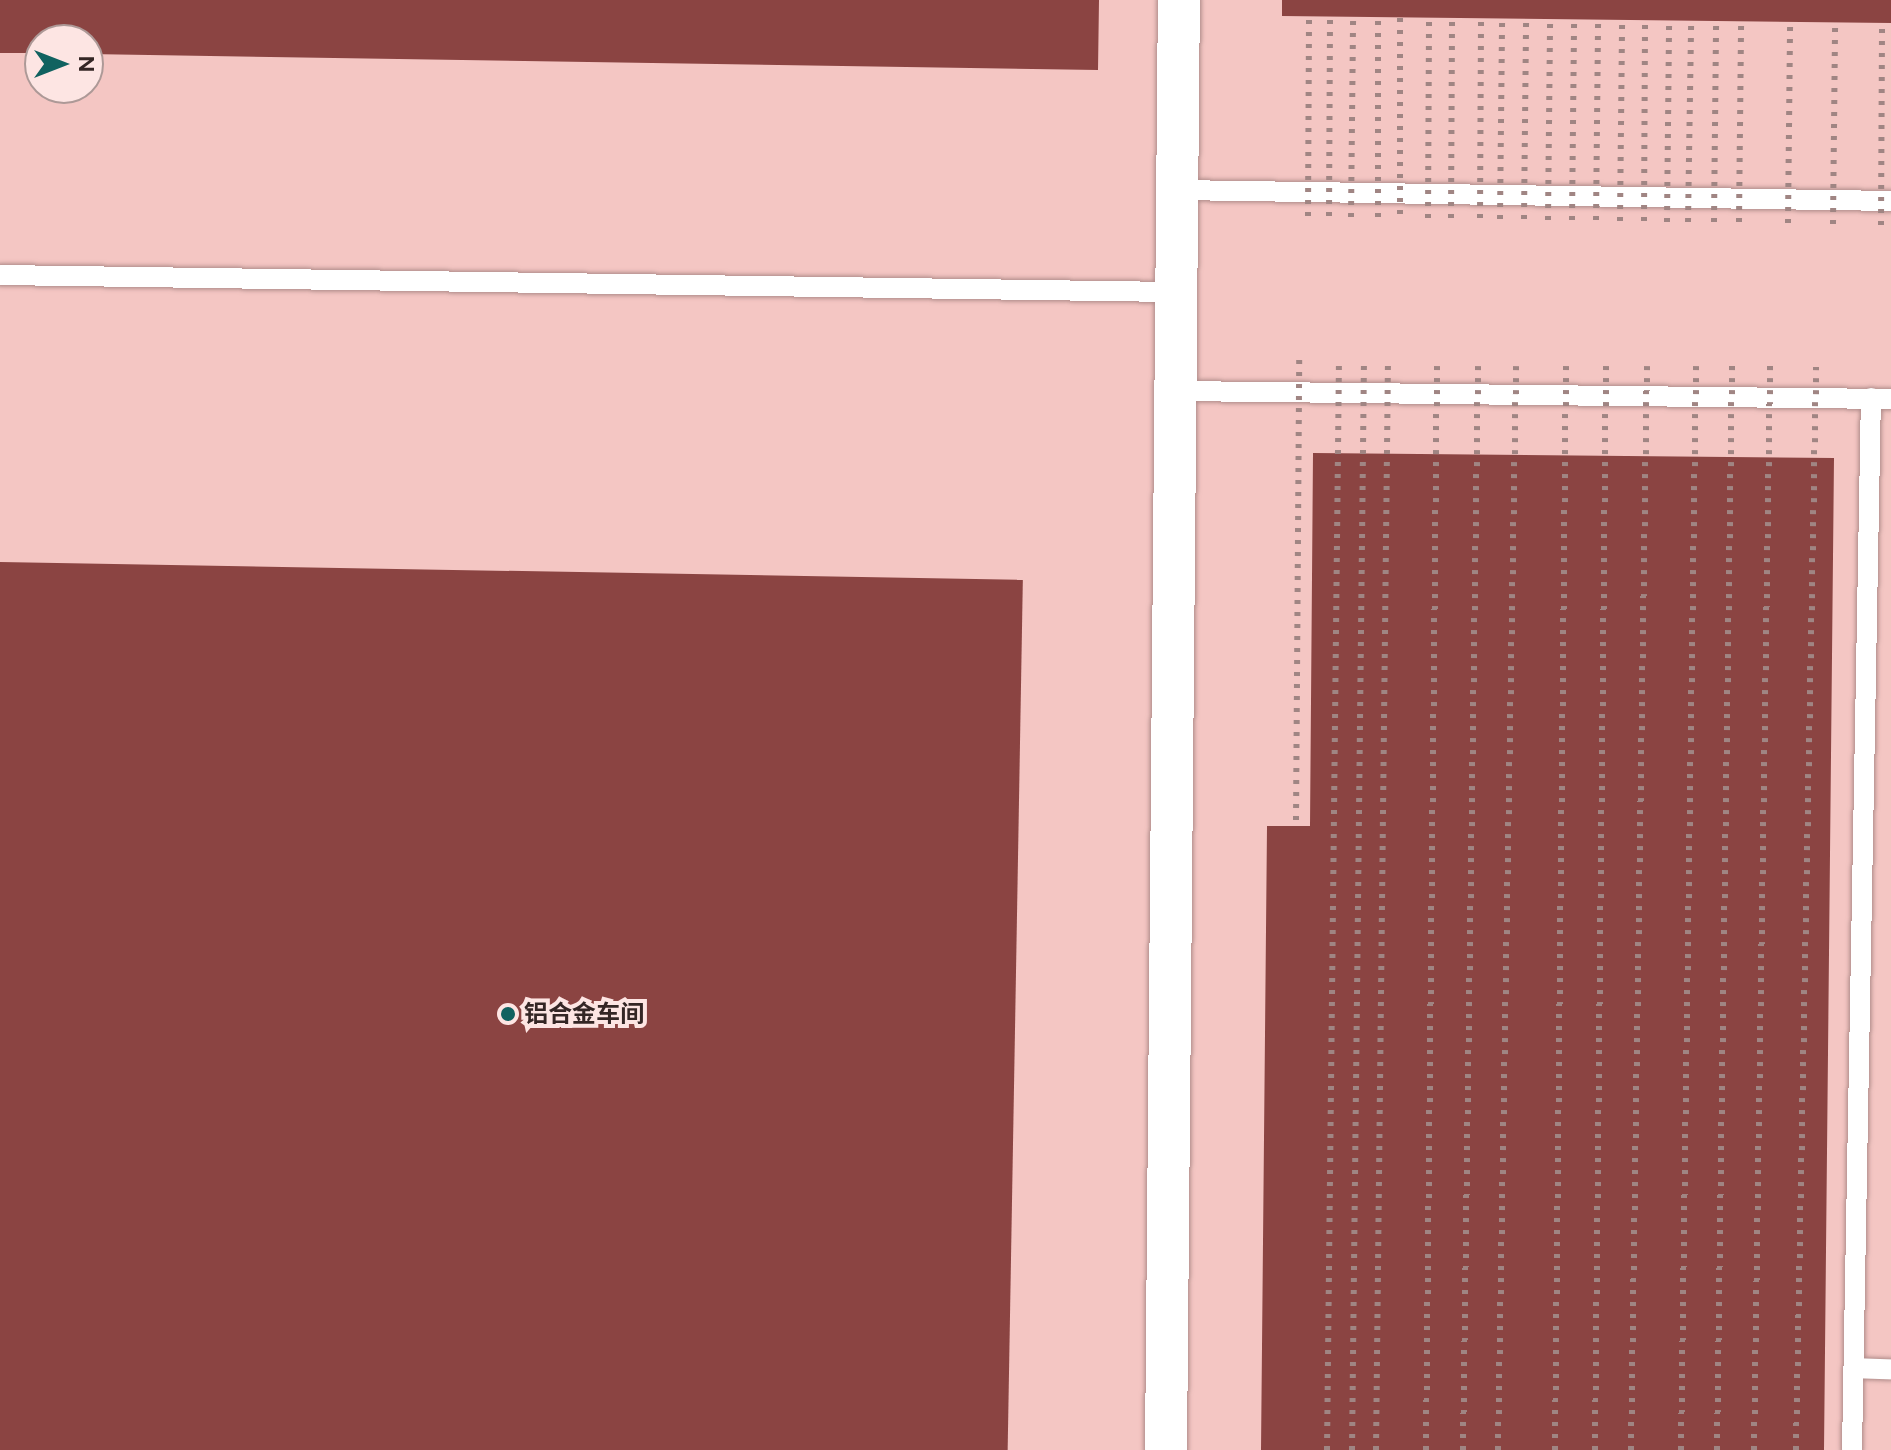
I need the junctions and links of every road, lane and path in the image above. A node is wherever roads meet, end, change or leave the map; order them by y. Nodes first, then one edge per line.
1 (1179, 0) edge
2 (1177, 190) junction
3 (1891, 201) edge
4 (0, 275) edge
5 (1176, 292) junction
6 (1175, 391) junction
7 (1881, 398) edge
8 (1854, 1368) junction
9 (1891, 1369) edge
10 (1166, 1450) edge
11 (1852, 1450) edge

1 - 2 street
2 - 3 lane
2 - 5 street
4 - 5 lane
5 - 6 street
6 - 7 lane
6 - 10 street
7 - 8 lane
8 - 9 lane
8 - 11 lane

